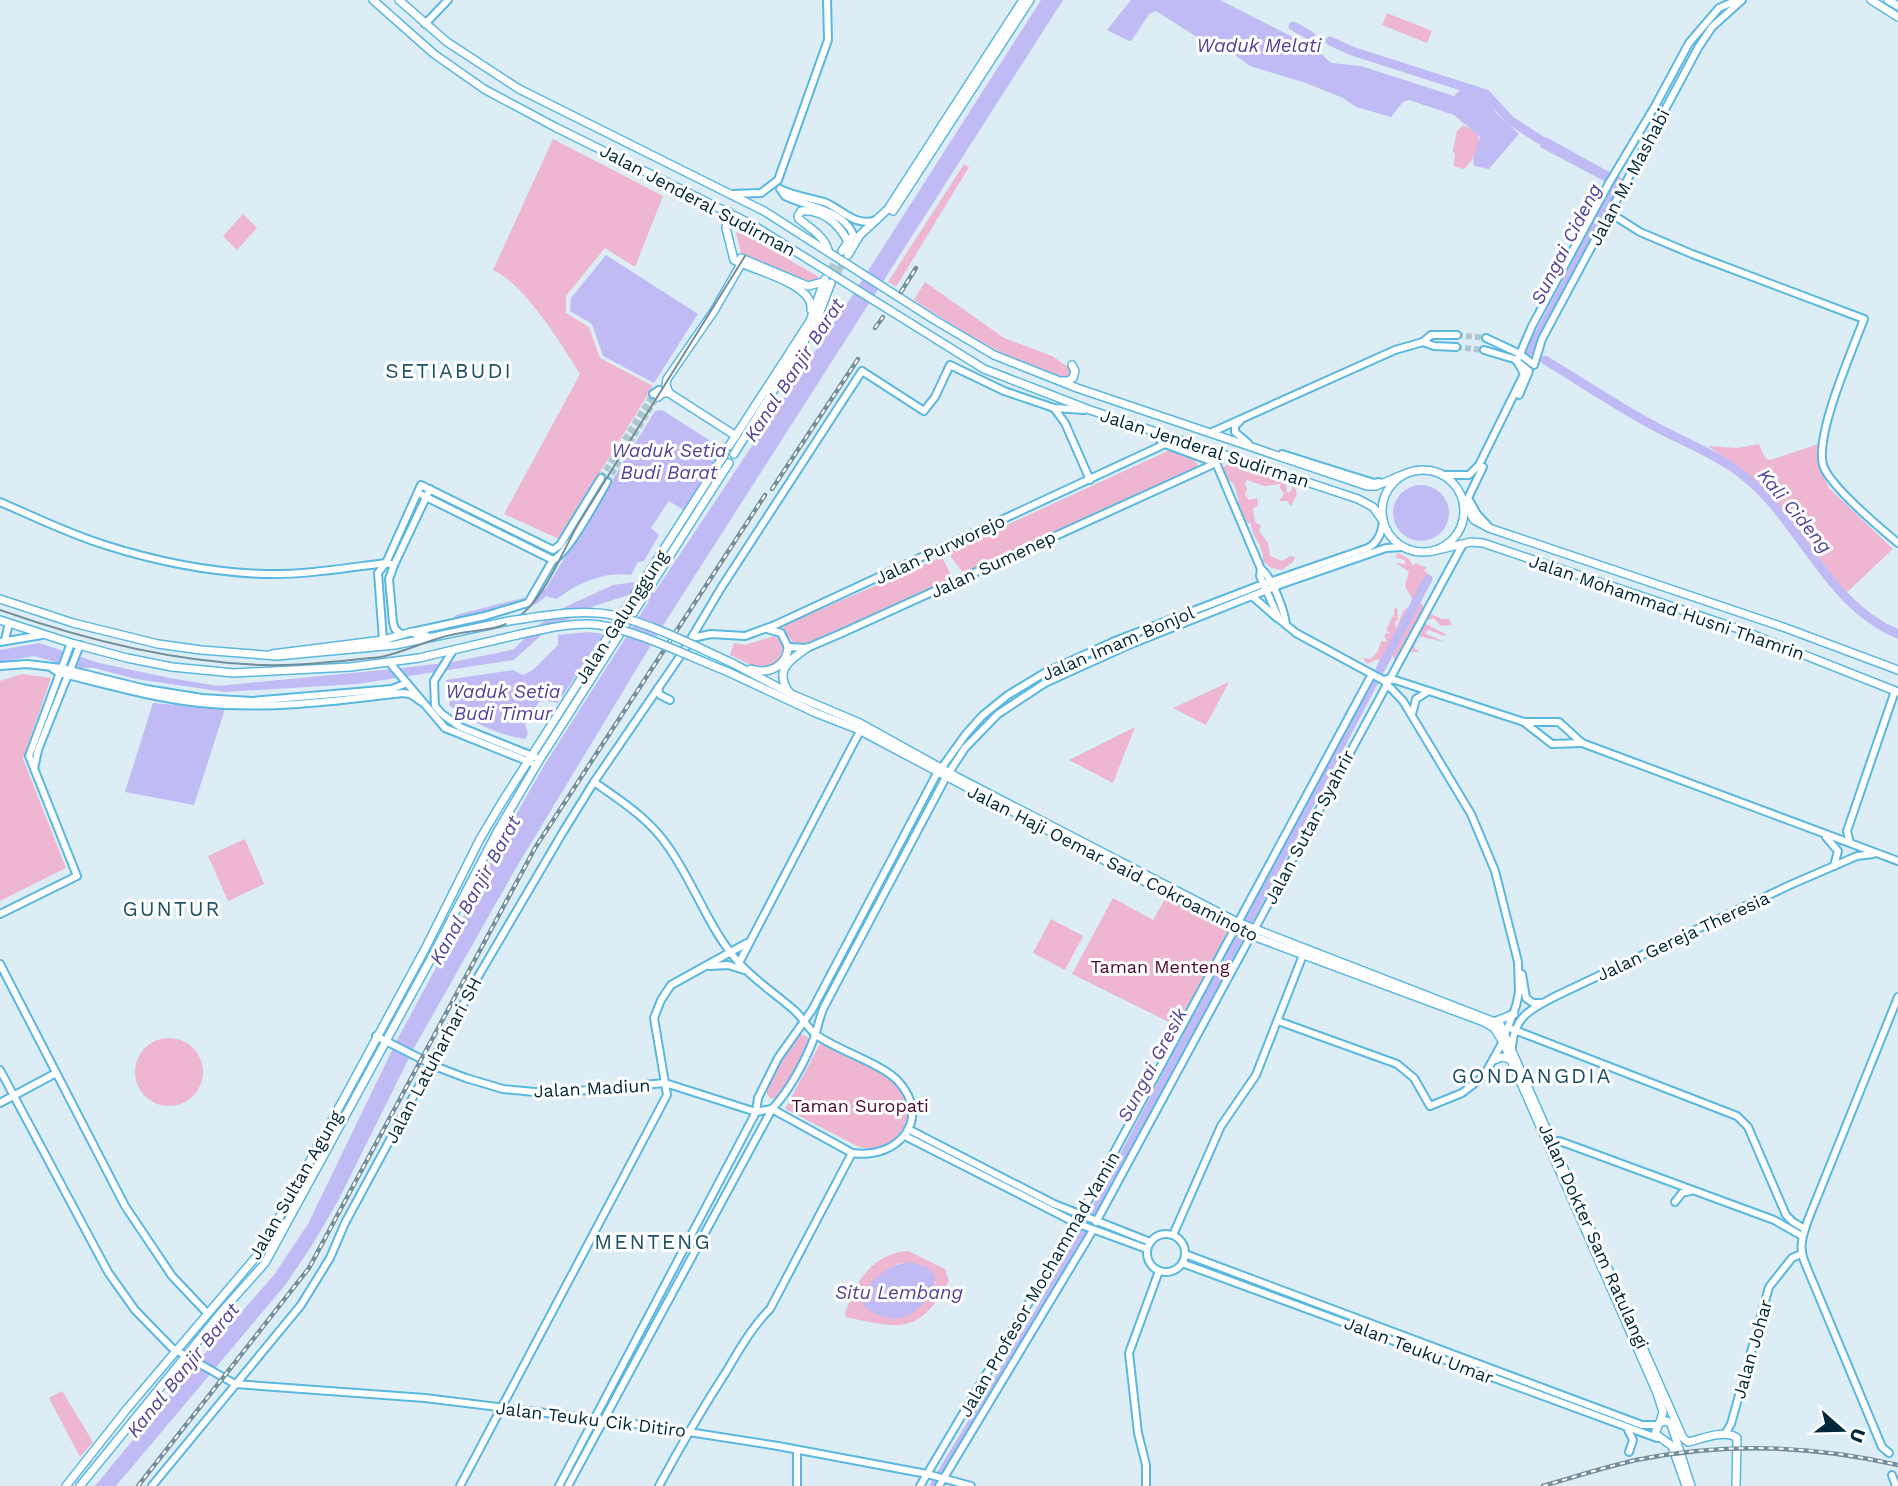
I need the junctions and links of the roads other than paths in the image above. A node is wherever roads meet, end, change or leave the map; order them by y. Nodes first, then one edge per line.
1 (373, 0) edge
2 (399, 0) edge
3 (448, 0) edge
4 (827, 0) edge
5 (1023, 0) edge
6 (1030, 0) edge
7 (1740, 0) edge
8 (1871, 0) edge
9 (1888, 0) edge
10 (1898, 6) edge
11 (1898, 17) edge
12 (425, 24) junction
13 (778, 180) junction
14 (780, 189) junction
15 (732, 194) junction
16 (896, 205) junction
17 (888, 209) junction
18 (729, 212) junction
19 (1610, 213) junction
20 (854, 242) junction
21 (828, 251) junction
22 (845, 253) tunnel mouth
23 (743, 262) junction
24 (826, 281) junction
25 (1562, 287) junction
26 (810, 321) junction
27 (1457, 335) tunnel mouth
28 (1486, 338) tunnel mouth
29 (1423, 342) junction
30 (1456, 347) tunnel mouth
31 (1485, 349) tunnel mouth
32 (1520, 355) junction
33 (1537, 355) junction
34 (1072, 365) dead end
35 (667, 379) junction
36 (1058, 381) junction
37 (669, 393) junction
38 (657, 394) joint
39 (1054, 408) junction
40 (1071, 408) junction
41 (1090, 410) junction
42 (1241, 419) junction
43 (746, 421) junction
44 (1065, 423) junction
45 (722, 426) junction
46 (1149, 430) junction
47 (1210, 433) junction
48 (736, 436) junction
49 (1165, 444) junction
50 (734, 454) dead end
51 (724, 455) dead end
52 (729, 463) dead end
53 (1216, 463) junction
54 (1402, 475) junction
55 (1443, 475) junction
56 (1394, 478) junction
57 (604, 480) tunnel mouth
58 (1090, 480) junction
59 (1376, 486) junction
60 (430, 489) junction
61 (418, 493) junction
62 (426, 497) junction
63 (1462, 498) junction
64 (0, 502) edge
65 (1367, 503) junction
66 (587, 507) junction
67 (1383, 521) junction
68 (1489, 528) junction
69 (1898, 543) edge
70 (1463, 544) junction
71 (1402, 547) junction
72 (1433, 551) junction
73 (552, 560) junction
74 (390, 564) junction
75 (648, 584) junction
76 (1268, 586) junction
77 (1252, 596) junction
78 (0, 599) edge
79 (1279, 619) junction
80 (0, 620) edge
81 (9, 623) junction
82 (700, 623) junction
83 (1286, 624) junction
84 (775, 628) junction
85 (406, 634) junction
86 (711, 634) junction
87 (44, 635) junction
88 (430, 637) junction
89 (692, 638) junction
90 (383, 640) junction
91 (2, 641) edge
92 (71, 643) junction
93 (80, 645) junction
94 (788, 647) junction
95 (807, 648) junction
96 (268, 655) junction
97 (450, 656) junction
98 (733, 663) junction
99 (391, 664) junction
100 (0, 666) edge
101 (59, 669) junction
102 (1898, 670) edge
103 (69, 671) junction
104 (1373, 674) junction
105 (1385, 680) junction
106 (406, 681) junction
107 (659, 688) junction
108 (1429, 691) junction
109 (1897, 692) edge
110 (789, 693) junction
111 (1381, 695) junction
112 (335, 697) junction
113 (1400, 698) junction
114 (670, 700) dead end
115 (422, 702) junction
116 (1412, 714) junction
117 (1524, 722) junction
118 (860, 730) junction
119 (1582, 743) junction
120 (529, 759) junction
121 (538, 762) junction
122 (940, 770) junction
123 (33, 771) junction
124 (948, 774) junction
125 (594, 782) junction
126 (1847, 831) junction
127 (1818, 832) junction
128 (1836, 838) junction
129 (1850, 843) junction
130 (1878, 854) junction
131 (1898, 861) edge
132 (1834, 866) junction
133 (877, 888) junction
134 (885, 893) junction
135 (0, 914) edge
136 (443, 914) junction
137 (452, 918) junction
138 (1236, 926) junction
139 (1251, 933) junction
140 (747, 943) junction
141 (730, 953) junction
142 (1303, 955) junction
143 (1518, 962) junction
144 (739, 963) junction
145 (0, 964) edge
146 (704, 967) junction
147 (746, 971) junction
148 (1898, 997) edge
149 (1542, 1003) junction
150 (1518, 1015) junction
151 (802, 1021) junction
152 (1278, 1021) junction
153 (1498, 1023) junction
154 (1508, 1033) junction
155 (1522, 1033) junction
156 (815, 1034) junction
157 (376, 1036) junction
158 (386, 1041) junction
159 (1510, 1059) junction
160 (1494, 1060) junction
161 (433, 1065) junction
162 (0, 1070) edge
163 (56, 1073) junction
164 (665, 1083) junction
165 (14, 1095) junction
166 (348, 1100) junction
167 (0, 1103) edge
168 (772, 1109) junction
169 (756, 1112) junction
170 (906, 1132) junction
171 (1551, 1143) junction
172 (852, 1153) junction
173 (1692, 1191) junction
174 (1675, 1202) dead end
175 (1784, 1209) junction
176 (1079, 1220) junction
177 (1774, 1220) junction
178 (1095, 1221) junction
179 (1091, 1229) junction
180 (1803, 1233) junction
181 (1173, 1235) junction
182 (1148, 1246) junction
183 (1185, 1254) junction
184 (1801, 1254) junction
185 (1182, 1263) junction
186 (1159, 1271) junction
187 (1282, 1289) junction
188 (1279, 1298) junction
189 (217, 1303) junction
190 (223, 1309) junction
191 (207, 1313) junction
192 (1373, 1324) junction
193 (1370, 1332) junction
194 (1640, 1347) junction
195 (176, 1350) junction
196 (1454, 1354) junction
197 (188, 1357) junction
198 (1451, 1362) junction
199 (243, 1375) junction
200 (235, 1384) junction
201 (250, 1384) junction
202 (1533, 1384) junction
203 (1530, 1392) junction
204 (501, 1408) junction
205 (1733, 1416) junction
206 (596, 1418) junction
207 (605, 1419) junction
208 (117, 1421) junction
209 (1658, 1424) junction
210 (126, 1427) junction
211 (1624, 1427) junction
212 (689, 1431) junction
213 (1725, 1434) junction
214 (1657, 1438) junction
215 (1737, 1438) junction
216 (797, 1450) junction
217 (1629, 1452) dead end
218 (1889, 1453) dead end
219 (928, 1474) junction
220 (1892, 1475) dead end
221 (942, 1478) junction
222 (65, 1486) edge
223 (79, 1486) edge
224 (152, 1486) edge
225 (460, 1486) edge
226 (559, 1486) edge
227 (568, 1486) edge
228 (659, 1486) edge
229 (797, 1486) edge
230 (920, 1486) edge
231 (939, 1486) edge
232 (971, 1486) edge
233 (1146, 1486) edge
234 (1686, 1486) edge
235 (1691, 1486) edge
236 (1736, 1486) edge
237 (1896, 1486) edge

1 - 18 main road, Jalan Jenderal Sudirman
2 - 12 main road, Jalan Jenderal Sudirman
3 - 12 street
4 - 13 street
5 - 17 main road
6 - 16 main road
7 - 19 street, Jalan M. Mashabi
7 - 25 street
8 - 11 main road
9 - 10 main road
12 - 15 main road, Jalan Jenderal Sudirman
13 - 14 street
13 - 15 street
14 - 17 street
14 - 20 street
15 - 21 main road, Jalan Jenderal Sudirman
16 - 17 street
16 - 20 main road
17 - 20 main road
18 - 23 main road
18 - 41 main road, Jalan Jenderal Sudirman
19 - 25 street, Jalan M. Mashabi
19 - 69 street
20 - 21 main road
20 - 22 main road
21 - 36 main road, Jalan Jenderal Sudirman
23 - 24 main road
23 - 26 main road
23 - 35 main road
24 - 26 main road
24 - 50 main road
25 - 32 street
25 - 33 street, Jalan M. Mashabi
26 - 43 main road
27 - 29 street
28 - 32 street
29 - 30 street
29 - 42 street
31 - 32 street
32 - 33 street
32 - 33 street, Jalan M. Mashabi
32 - 55 street
32 - 68 street
34 - 36 main road
35 - 37 main road
35 - 38 street
36 - 47 main road, Jalan Jenderal Sudirman
37 - 38 main road
37 - 45 main road
39 - 40 street
39 - 44 street
39 - 82 street, Jalan Latuharhari SH
40 - 41 street
40 - 44 street
41 - 46 main road, Jalan Jenderal Sudirman
42 - 47 street
42 - 56 street
43 - 45 main road
43 - 48 main road
44 - 58 street
45 - 48 main road
45 - 48 main road
46 - 49 street
46 - 65 main road, Jalan Jenderal Sudirman
47 - 59 main road, Jalan Jenderal Sudirman
49 - 53 street
49 - 58 street, Jalan Purworejo
51 - 75 main road, Jalan Galunggung
52 - 75 main road, Jalan Galunggung
53 - 76 street
53 - 95 street, Jalan Sumenep
54 - 55 main road
54 - 56 main road
54 - 67 main road
55 - 63 main road
56 - 59 main road
57 - 66 street
58 - 84 street, Jalan Purworejo
59 - 65 main road
60 - 61 street
60 - 62 street
60 - 66 street
61 - 62 street
61 - 74 street
62 - 73 street
62 - 74 street
63 - 68 main road, Jalan Mohammad Husni Thamrin
63 - 72 main road
64 - 74 street
65 - 67 main road, Jalan Jenderal Sudirman
66 - 73 street
67 - 71 main road
67 - 76 street, Jalan Imam Bonjol
68 - 102 main road, Jalan Mohammad Husni Thamrin
70 - 72 main road, Jalan Mohammad Husni Thamrin
70 - 105 street, Jalan Sutan Syahrir
70 - 109 main road, Jalan Mohammad Husni Thamrin
71 - 72 main road
71 - 76 street, Jalan Imam Bonjol
73 - 85 street
74 - 85 street
74 - 90 street
75 - 120 main road, Jalan Galunggung
75 - 121 main road, Jalan Galunggung
76 - 77 street, Jalan Imam Bonjol
76 - 79 street
76 - 83 street
76 - 122 street, Jalan Imam Bonjol
77 - 79 street
77 - 124 street, Jalan Imam Bonjol
78 - 96 main road
79 - 83 street
80 - 81 main road, Jalan Haji Oemar Said Cokroaminoto
81 - 87 main road, Jalan Haji Oemar Said Cokroaminoto
81 - 91 street
82 - 86 street
82 - 89 street, Jalan Latuharhari SH
83 - 104 street
84 - 86 street
84 - 94 street
85 - 88 main road
85 - 90 main road
86 - 89 street
87 - 91 street
87 - 92 main road, Jalan Haji Oemar Said Cokroaminoto
88 - 96 main road
88 - 98 main road, bridge
89 - 107 street, Jalan Latuharhari SH
90 - 96 main road
92 - 93 main road, Jalan Haji Oemar Said Cokroaminoto
92 - 101 street
93 - 99 main road, Jalan Haji Oemar Said Cokroaminoto
93 - 103 street
94 - 95 street, Jalan Sumenep
94 - 98 main road
95 - 110 main road
97 - 99 main road, Jalan Haji Oemar Said Cokroaminoto
97 - 118 main road, Jalan Haji Oemar Said Cokroaminoto, bridge
97 - 120 street
98 - 110 main road, Jalan Haji Oemar Said Cokroaminoto
99 - 106 street
100 - 101 street
101 - 103 street
101 - 123 street
103 - 112 street
103 - 123 street
104 - 105 street
104 - 138 street, Jalan Profesor Mochammad Yamin
105 - 108 street
105 - 111 street, Jalan Sutan Syahrir
105 - 113 street
106 - 112 street
106 - 115 street
107 - 114 street
107 - 125 street, Jalan Latuharhari SH
108 - 116 street
108 - 117 street
109 - 126 street
110 - 122 main road, Jalan Haji Oemar Said Cokroaminoto
111 - 113 street
111 - 139 street, Jalan Sutan Syahrir
112 - 115 street
113 - 116 street
115 - 120 street
116 - 143 street
117 - 119 street
117 - 119 street
118 - 122 main road, Jalan Haji Oemar Said Cokroaminoto
118 - 140 street
119 - 127 street
120 - 121 street
120 - 136 main road, Jalan Galunggung
121 - 137 main road, Jalan Galunggung
122 - 124 main road, Jalan Haji Oemar Said Cokroaminoto
122 - 133 street, Jalan Imam Bonjol
123 - 135 street
124 - 134 street, Jalan Imam Bonjol
124 - 138 main road, Jalan Haji Oemar Said Cokroaminoto
125 - 141 street
125 - 161 street, Jalan Latuharhari SH
126 - 128 street
126 - 129 street
127 - 128 street
127 - 132 street
128 - 129 street
129 - 130 street
130 - 131 street
130 - 132 street, Jalan Gereja Theresia
132 - 149 street, Jalan Gereja Theresia
133 - 134 street
133 - 151 street, Jalan Imam Bonjol
134 - 156 street, Jalan Imam Bonjol
136 - 137 main road
136 - 157 main road, Jalan Galunggung
137 - 158 main road, Jalan Galunggung
138 - 139 main road, Jalan Haji Oemar Said Cokroaminoto
138 - 176 street, Jalan Profesor Mochammad Yamin
139 - 142 main road, Jalan Haji Oemar Said Cokroaminoto
139 - 153 main road, Jalan Haji Oemar Said Cokroaminoto
139 - 178 street, Jalan Sutan Syahrir
140 - 141 street
140 - 144 street
141 - 144 street
141 - 146 street
142 - 152 street
142 - 154 main road, Jalan Haji Oemar Said Cokroaminoto
143 - 149 street
143 - 150 street
144 - 147 street
145 - 163 street
146 - 147 street
146 - 164 street
147 - 151 street
148 - 180 street
149 - 150 street, Jalan Gereja Theresia
150 - 153 main road
150 - 154 street
150 - 155 street
151 - 156 street
151 - 169 street
152 - 160 street
152 - 181 street
153 - 154 main road
154 - 155 street, Jalan Haji Oemar Said Cokroaminoto
154 - 159 main road, Jalan Dokter Sam Ratulangi
154 - 160 street
154 - 171 main road, Jalan Dokter Sam Ratulangi
155 - 175 street, Jalan Haji Oemar Said Cokroaminoto
156 - 168 street, Jalan Imam Bonjol
156 - 170 street
157 - 158 street, Jalan Madiun
157 - 166 main road, Jalan Sultan Agung
158 - 161 street, Jalan Madiun
158 - 166 main road, Jalan Sultan Agung
159 - 160 main road
159 - 171 main road, Jalan Dokter Sam Ratulangi
161 - 164 street, Jalan Madiun
161 - 199 street, Jalan Latuharhari SH
162 - 165 street
163 - 165 street
163 - 191 street
164 - 169 street, Jalan Madiun
164 - 204 street
165 - 167 street
165 - 195 street
166 - 189 main road, Jalan Sultan Agung
166 - 190 main road, Jalan Sultan Agung
168 - 169 street, Jalan Madiun
168 - 172 street
168 - 207 street, Jalan Imam Bonjol
169 - 206 street
170 - 172 street
170 - 176 street
171 - 173 street
171 - 194 main road, Jalan Dokter Sam Ratulangi
172 - 212 street
173 - 174 street
173 - 177 street
175 - 177 street
175 - 180 street, Jalan Haji Oemar Said Cokroaminoto
176 - 178 street
176 - 179 street
176 - 219 street, Jalan Profesor Mochammad Yamin
177 - 180 street
178 - 182 street
179 - 182 street
179 - 221 street
180 - 184 street
181 - 182 street
181 - 183 street
182 - 186 street
183 - 185 street
183 - 187 street, Jalan Teuku Umar
184 - 205 street, Jalan Johar
184 - 218 street
185 - 186 street
185 - 188 street, Jalan Teuku Umar
186 - 233 street
187 - 188 street
187 - 192 street, Jalan Teuku Umar
188 - 193 street, Jalan Teuku Umar
189 - 190 main road
189 - 191 main road, Jalan Sultan Agung
190 - 197 main road, Jalan Sultan Agung
191 - 195 main road, Jalan Sultan Agung
192 - 193 street
192 - 196 street, Jalan Teuku Umar
193 - 198 street, Jalan Teuku Umar
194 - 209 main road, Jalan Dokter Sam Ratulangi
194 - 213 main road, Jalan Dokter Sam Ratulangi
195 - 197 street
195 - 208 main road, Jalan Sultan Agung
196 - 198 street
196 - 202 street, Jalan Teuku Umar
197 - 200 street
197 - 210 main road, Jalan Sultan Agung
198 - 203 street, Jalan Teuku Umar
199 - 200 street, Jalan Latuharhari SH
199 - 201 street
200 - 201 street, Jalan Teuku Cik Ditiro
200 - 224 street, Jalan Latuharhari SH
201 - 204 street, Jalan Teuku Cik Ditiro
202 - 203 street
202 - 209 street, Jalan Teuku Umar
203 - 211 street, Jalan Teuku Umar
204 - 206 street, Jalan Teuku Cik Ditiro
204 - 225 street
205 - 213 street, Jalan Johar
205 - 215 street, Jalan Johar
206 - 207 street, Jalan Teuku Cik Ditiro
206 - 226 street
207 - 212 street, Jalan Teuku Cik Ditiro
207 - 227 street, Jalan Imam Bonjol
208 - 210 main road
208 - 222 main road, Jalan Sultan Agung
209 - 214 main road, Jalan Dokter Sam Ratulangi
209 - 235 main road
210 - 223 main road, Jalan Sultan Agung
211 - 214 street, Jalan Teuku Umar
211 - 217 street
212 - 216 street, Jalan Teuku Cik Ditiro
212 - 228 street
213 - 215 main road
214 - 234 main road
215 - 236 main road
216 - 219 street, Jalan Teuku Cik Ditiro
216 - 229 street
219 - 221 street, Jalan Teuku Cik Ditiro
219 - 230 street, Jalan Profesor Mochammad Yamin
220 - 237 street
221 - 231 street
221 - 232 street, Jalan Teuku Cik Ditiro

